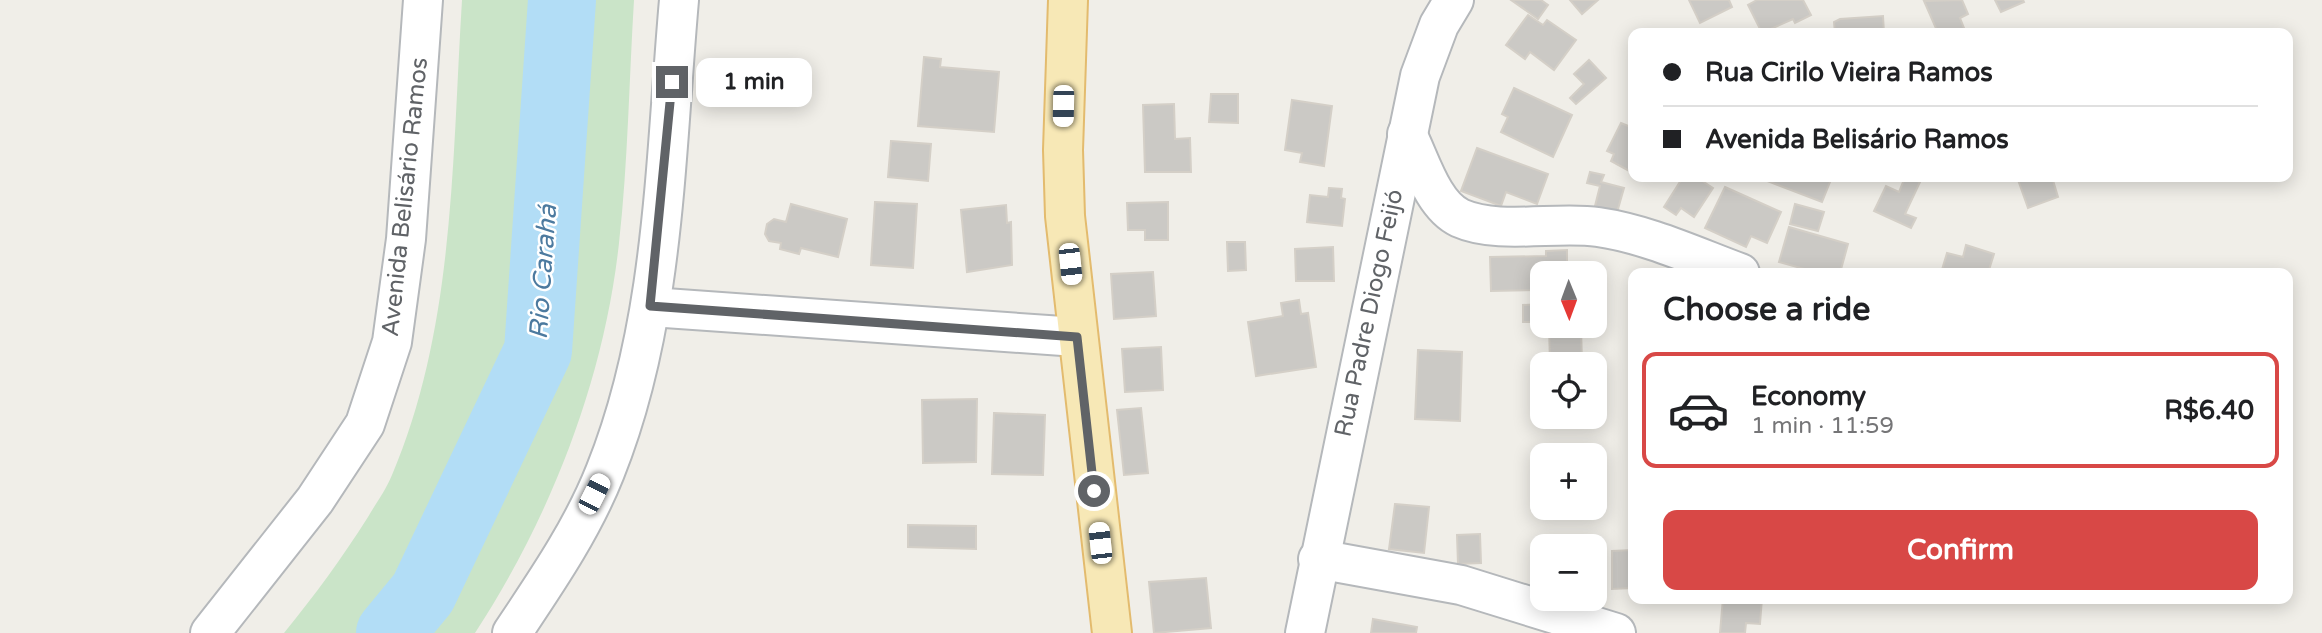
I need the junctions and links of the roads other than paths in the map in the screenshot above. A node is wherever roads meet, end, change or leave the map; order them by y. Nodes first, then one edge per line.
1 (423, 0) edge
2 (679, 0) edge
3 (1068, 0) edge
4 (1454, 0) edge
5 (1407, 134) junction
6 (1727, 268) edge
7 (650, 306) junction
8 (1077, 337) junction
9 (1318, 559) junction
10 (210, 633) edge
11 (512, 633) edge
12 (1112, 633) edge
13 (1305, 633) edge
14 (1616, 633) edge

1 - 10 street, Avenida Belisário Ramos
2 - 7 street
3 - 8 main road
4 - 5 street, Rua Padre Diogo Feijó
5 - 6 street
5 - 9 street, Rua Padre Diogo Feijó
7 - 8 street
7 - 11 street
8 - 12 main road
9 - 13 street, Rua Padre Diogo Feijó
9 - 14 street

